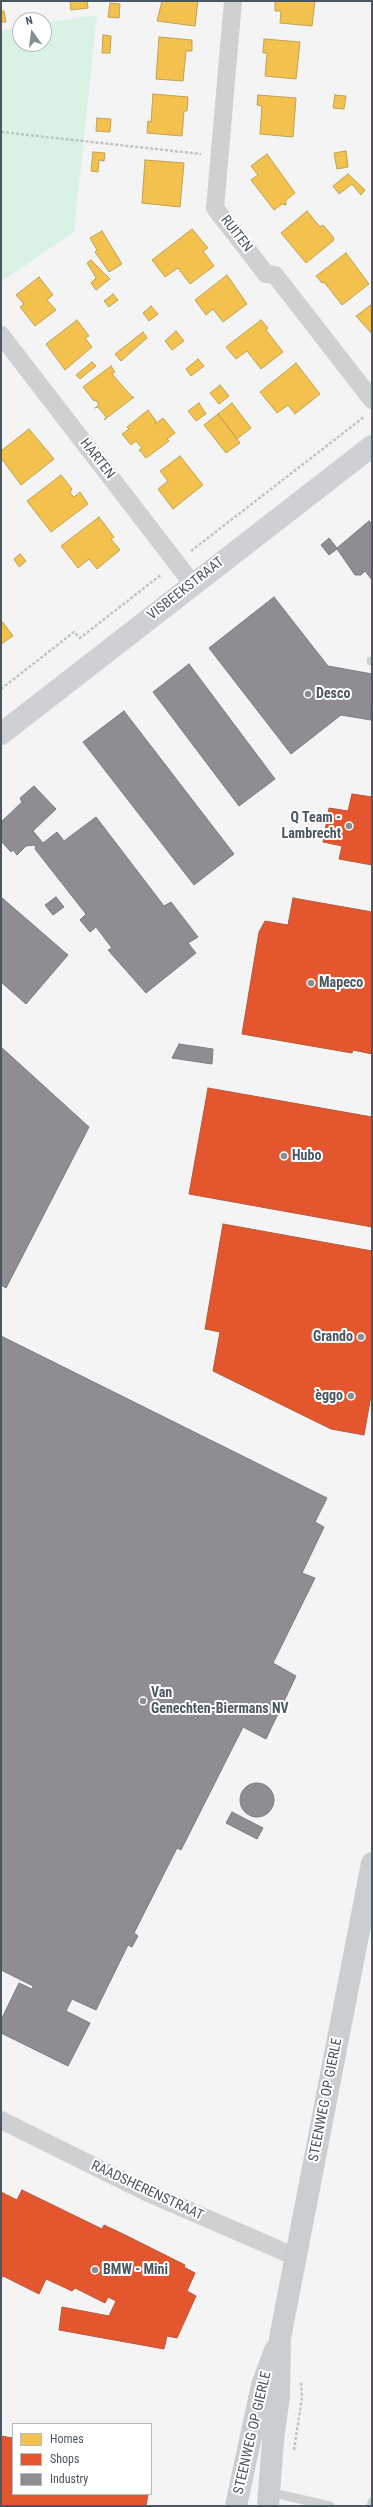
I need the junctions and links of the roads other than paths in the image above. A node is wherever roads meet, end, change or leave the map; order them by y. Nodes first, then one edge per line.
1 (233, 1) edge
2 (1, 335) edge
3 (372, 400) edge
4 (372, 446) edge
5 (192, 583) junction
6 (1, 734) edge
7 (372, 1863) edge
8 (1, 2120) edge
9 (296, 2257) junction
10 (280, 2338) junction
11 (268, 2499) edge
12 (372, 2502) edge
13 (236, 2506) edge
14 (330, 2506) edge
15 (371, 2506) edge

1 - 3 street, RUITEN
2 - 5 street, HARTEN
4 - 5 street, VISBEEKSTRAAT
5 - 6 street, VISBEEKSTRAAT
7 - 9 main road, STEENWEG OP GIERLE
8 - 9 street, RAADSHERENSTRAAT
9 - 10 main road, STEENWEG OP GIERLE
10 - 11 main road, STEENWEG OP GIERLE
10 - 13 main road, STEENWEG OP GIERLE
11 - 14 lane
12 - 15 lane

